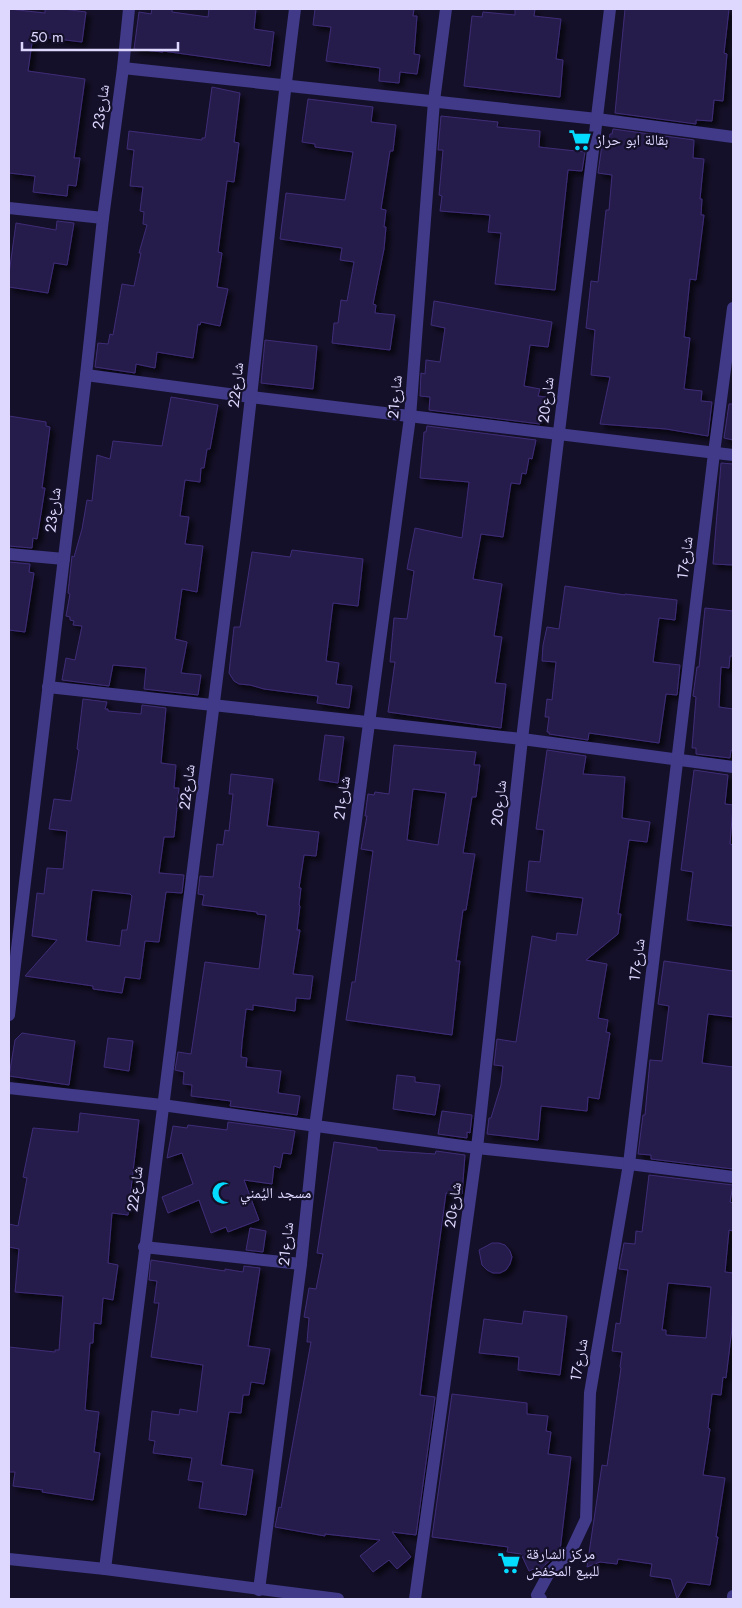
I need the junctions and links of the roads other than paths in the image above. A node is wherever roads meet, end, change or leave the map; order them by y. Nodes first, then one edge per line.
1 (129, 9) edge
2 (295, 9) edge
3 (446, 9) edge
4 (610, 9) edge
5 (123, 68) junction
6 (285, 86) junction
7 (434, 101) junction
8 (597, 119) junction
9 (733, 137) edge
10 (9, 208) edge
11 (103, 218) junction
12 (733, 308) edge
13 (86, 375) junction
14 (252, 397) junction
15 (410, 417) junction
16 (558, 434) junction
17 (714, 453) junction
18 (733, 455) edge
19 (9, 554) edge
20 (64, 559) junction
21 (48, 687) junction
22 (214, 706) junction
23 (369, 723) junction
24 (522, 739) junction
25 (678, 761) junction
26 (733, 767) edge
27 (11, 966) edge
28 (9, 1015) edge
29 (9, 1088) edge
30 (162, 1105) junction
31 (315, 1127) junction
32 (477, 1148) junction
33 (629, 1164) junction
34 (733, 1176) edge
35 (144, 1247) junction
36 (301, 1264) junction
37 (9, 1559) edge
38 (105, 1569) junction
39 (259, 1590) junction
40 (290, 1596) edge
41 (338, 1599) edge
42 (416, 1599) edge
43 (541, 1599) edge

1 - 5 street, شارع23
2 - 6 street, شارع22
3 - 7 street, شارع21
4 - 8 street, شارع20
5 - 6 street
5 - 11 street, شارع23
6 - 7 street
6 - 14 street, شارع22
7 - 8 street
7 - 15 street, شارع21
8 - 9 street
8 - 16 street, شارع20
10 - 11 street
11 - 13 street, شارع23
12 - 17 street, شارع17
13 - 14 street
13 - 20 street, شارع23
14 - 15 street
14 - 22 street, شارع22
15 - 16 street
15 - 23 street, شارع21
16 - 17 street
16 - 24 street, شارع20
17 - 18 street
17 - 25 street, شارع17
19 - 20 street
20 - 21 street, شارع23
21 - 22 street
21 - 27 street, شارع23
22 - 23 street
22 - 30 street, شارع22
23 - 24 street
23 - 31 street, شارع21
24 - 25 street
24 - 32 street, شارع20
25 - 26 street
25 - 33 street, شارع17
27 - 28 street, شارع23
29 - 30 street
30 - 31 street
30 - 35 street, شارع22
31 - 32 street
31 - 36 street, شارع21
32 - 33 street
32 - 42 street, شارع20
33 - 34 street
33 - 43 street, شارع17
35 - 36 street
35 - 38 street, شارع22
36 - 39 street, شارع21
37 - 38 street
38 - 39 street
39 - 40 street
40 - 41 street

